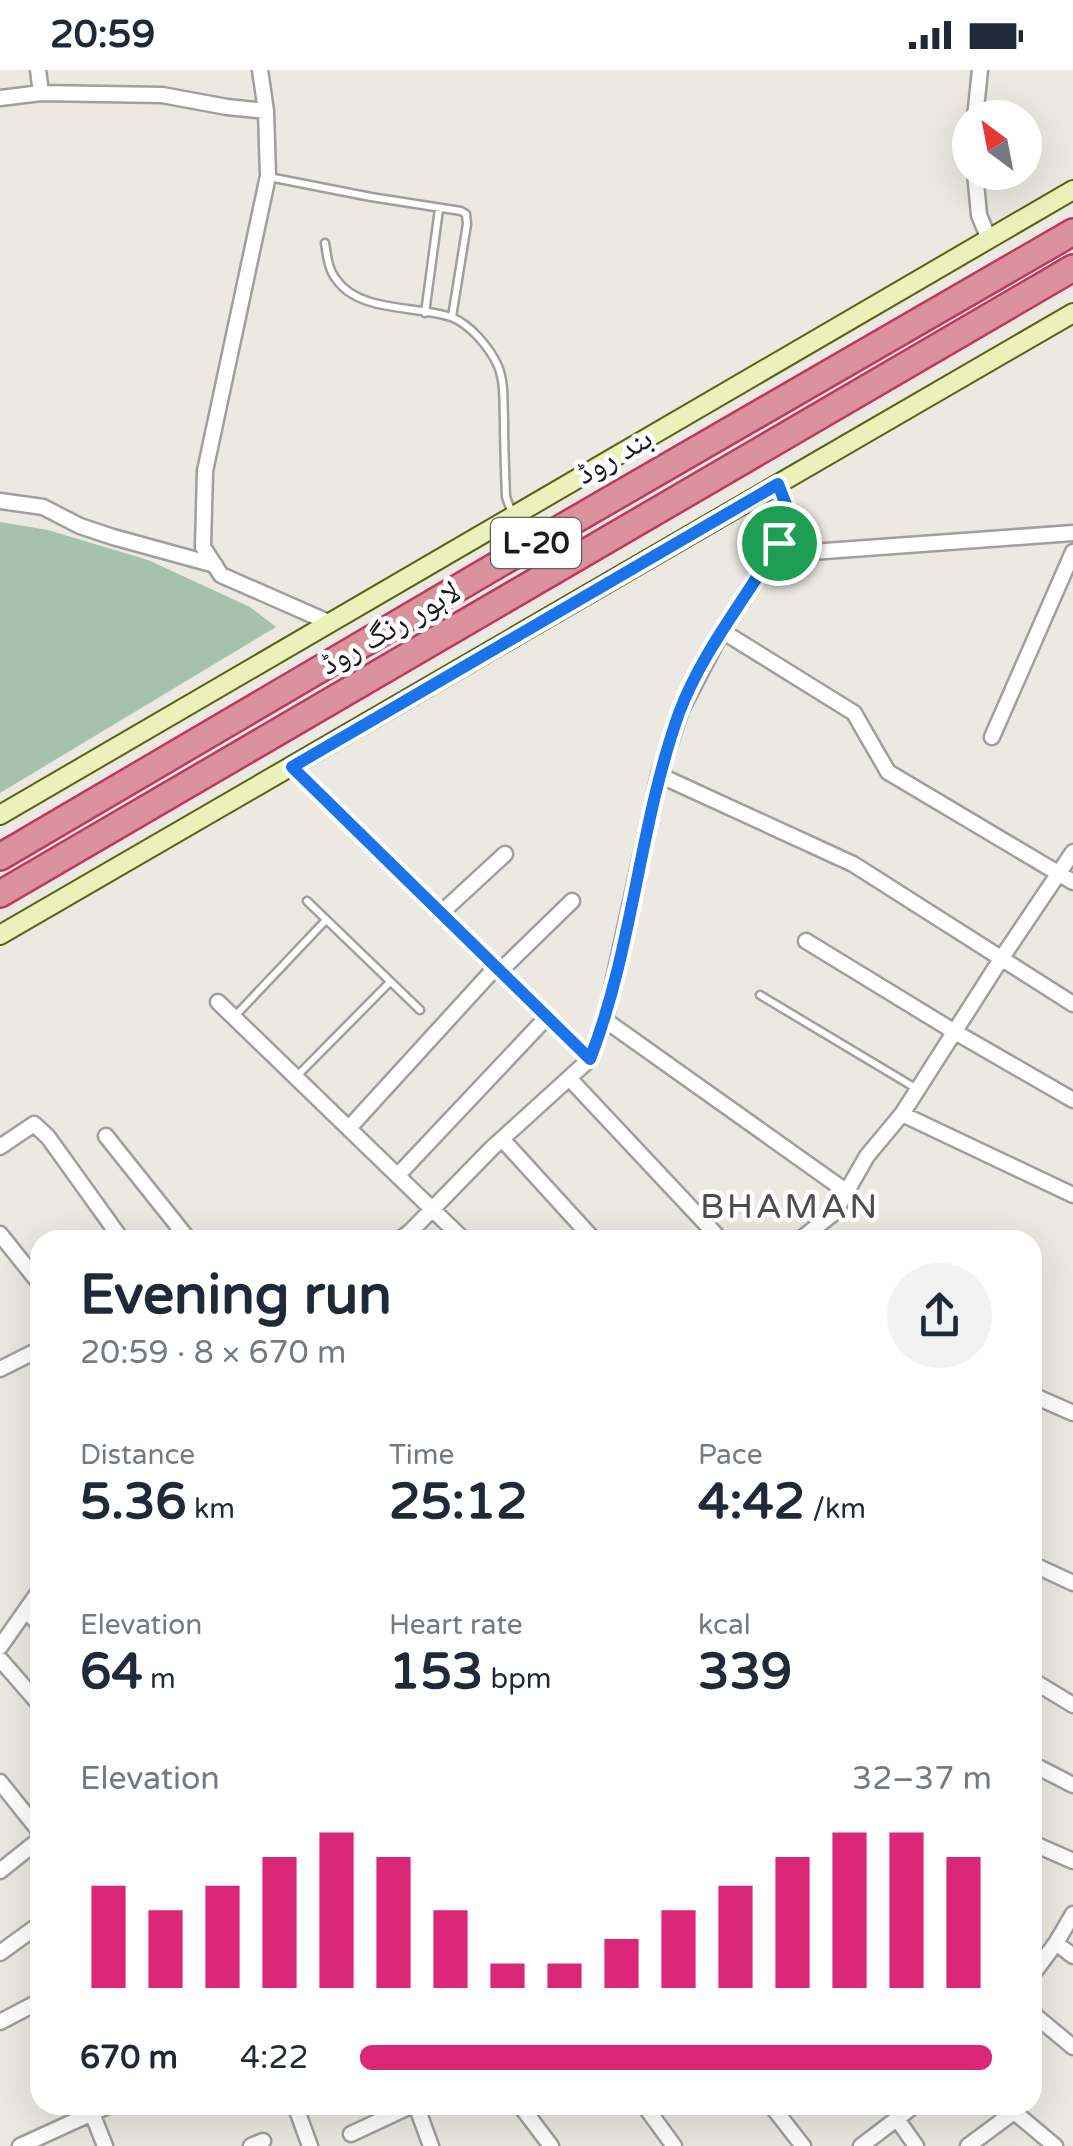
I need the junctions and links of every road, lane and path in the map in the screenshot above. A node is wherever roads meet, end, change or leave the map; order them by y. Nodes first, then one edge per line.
1 (38, 70) edge
2 (260, 70) edge
3 (980, 70) edge
4 (42, 93) junction
5 (0, 98) edge
6 (977, 100) edge
7 (266, 111) junction
8 (268, 176) junction
9 (977, 190) edge
10 (1073, 190) edge
11 (438, 209) junction
12 (1073, 232) edge
13 (989, 238) junction
14 (325, 243) dead end
15 (1073, 268) edge
16 (426, 313) junction
17 (1073, 313) edge
18 (452, 317) junction
19 (778, 484) junction
20 (0, 501) edge
21 (512, 514) junction
22 (1073, 533) edge
23 (779, 543) junction
24 (1073, 552) edge
25 (214, 564) junction
26 (328, 622) junction
27 (722, 631) junction
28 (992, 736) dead end
29 (292, 767) junction
30 (660, 775) junction
31 (0, 814) edge
32 (1073, 852) edge
33 (505, 854) dead end
34 (0, 858) edge
35 (1059, 873) junction
36 (1073, 882) edge
37 (0, 894) edge
38 (306, 901) dead end
39 (572, 901) dead end
40 (441, 913) junction
41 (326, 920) junction
42 (0, 935) edge
43 (806, 941) dead end
44 (1001, 959) junction
45 (498, 969) junction
46 (390, 982) junction
47 (760, 995) dead end
48 (218, 1002) dead end
49 (1073, 1004) edge
50 (420, 1010) dead end
51 (234, 1017) junction
52 (548, 1017) junction
53 (605, 1020) junction
54 (955, 1032) junction
55 (590, 1059) junction
56 (296, 1077) junction
57 (569, 1078) junction
58 (918, 1090) junction
59 (1073, 1100) edge
60 (902, 1114) junction
61 (349, 1128) junction
62 (106, 1136) dead end
63 (502, 1139) junction
64 (0, 1148) edge
65 (398, 1175) junction
66 (847, 1192) junction
67 (1073, 1195) edge
68 (433, 1209) junction
69 (115, 1230) edge
70 (181, 1230) edge
71 (410, 1230) edge
72 (454, 1230) edge
73 (585, 1230) edge
74 (712, 1230) edge
75 (812, 1230) edge
76 (0, 1234) edge
77 (30, 1272) edge
78 (30, 1354) edge
79 (0, 1369) edge
80 (1042, 1399) edge
81 (1073, 1413) edge
82 (1042, 1569) edge
83 (1073, 1583) edge
84 (30, 1604) edge
85 (26, 1610) junction
86 (30, 1615) edge
87 (0, 1647) edge
88 (0, 1660) edge
89 (1042, 1686) edge
90 (30, 1694) edge
91 (1073, 1705) edge
92 (1042, 1769) edge
93 (0, 1782) edge
94 (1073, 1785) edge
95 (30, 1822) edge
96 (30, 1845) edge
97 (1042, 1847) edge
98 (1073, 1860) edge
99 (0, 1872) edge
100 (1073, 1914) edge
101 (30, 1931) edge
102 (1042, 1948) edge
103 (1052, 1949) junction
104 (0, 1953) edge
105 (1073, 1956) edge
106 (1042, 1962) edge
107 (30, 2006) edge
108 (1042, 2021) edge
109 (0, 2022) edge
110 (1073, 2047) edge
111 (88, 2115) edge
112 (93, 2115) edge
113 (299, 2115) edge
114 (392, 2115) edge
115 (418, 2115) edge
116 (528, 2115) edge
117 (651, 2115) edge
118 (780, 2115) edge
119 (902, 2115) edge
120 (1003, 2115) edge
121 (1019, 2115) edge
122 (897, 2119) junction
123 (350, 2134) dead end
124 (547, 2141) edge
125 (20, 2146) edge
126 (105, 2146) edge
127 (310, 2146) edge
128 (431, 2146) edge
129 (529, 2146) edge
130 (674, 2146) edge
131 (803, 2146) edge
132 (861, 2146) edge
133 (916, 2146) edge
134 (968, 2146) edge
135 (1055, 2146) edge

1 - 4 street
2 - 7 street
3 - 6 street
4 - 5 street
4 - 7 street
7 - 8 street
8 - 11 lane
8 - 25 street
9 - 13 street
10 - 13 main road, بند روڈ
11 - 16 lane
11 - 18 lane
12 - 34 highway, لاہور رنگ روڈ / L-20
13 - 21 main road, بند روڈ
14 - 16 lane
15 - 37 highway, لاہور رنگ روڈ / L-20
16 - 18 lane
17 - 19 main road
18 - 21 lane
19 - 23 street
19 - 29 main road
20 - 25 street
21 - 26 main road, بند روڈ
22 - 23 street
23 - 27 street
24 - 28 street
25 - 26 street
26 - 31 main road, بند روڈ
27 - 30 street
27 - 35 street
29 - 40 street
29 - 42 main road
30 - 44 street
30 - 53 street
32 - 35 street
33 - 40 street
35 - 36 street
35 - 44 street
38 - 41 lane
39 - 45 street
40 - 45 street
41 - 46 lane
41 - 51 lane
43 - 54 street
44 - 49 street
44 - 54 street
45 - 52 street
45 - 61 street
46 - 50 lane
46 - 56 lane
47 - 58 lane
48 - 51 street
51 - 56 street
52 - 55 street
52 - 65 street
53 - 55 street
53 - 66 street
54 - 58 street
54 - 59 street
55 - 57 street
56 - 61 street
57 - 63 street
57 - 74 street
58 - 60 street
60 - 66 street
60 - 67 street
61 - 65 street
62 - 70 street
63 - 68 street
63 - 73 street
64 - 69 street
65 - 68 street
66 - 75 street
68 - 71 street
68 - 72 street
76 - 77 street
78 - 79 street
80 - 81 street
82 - 83 street
84 - 85 street
85 - 86 street
85 - 87 street
88 - 90 street
89 - 91 street
92 - 94 street
93 - 95 street
96 - 99 street
97 - 98 street
100 - 103 street
101 - 104 street
102 - 103 street
103 - 105 street
103 - 106 street
107 - 109 street
108 - 110 street
111 - 125 street
112 - 126 street
113 - 127 street
114 - 123 street
115 - 128 street
116 - 124 street
117 - 130 street
118 - 131 street
119 - 122 street
120 - 134 street
121 - 135 street
122 - 132 street
122 - 133 street
124 - 129 street

